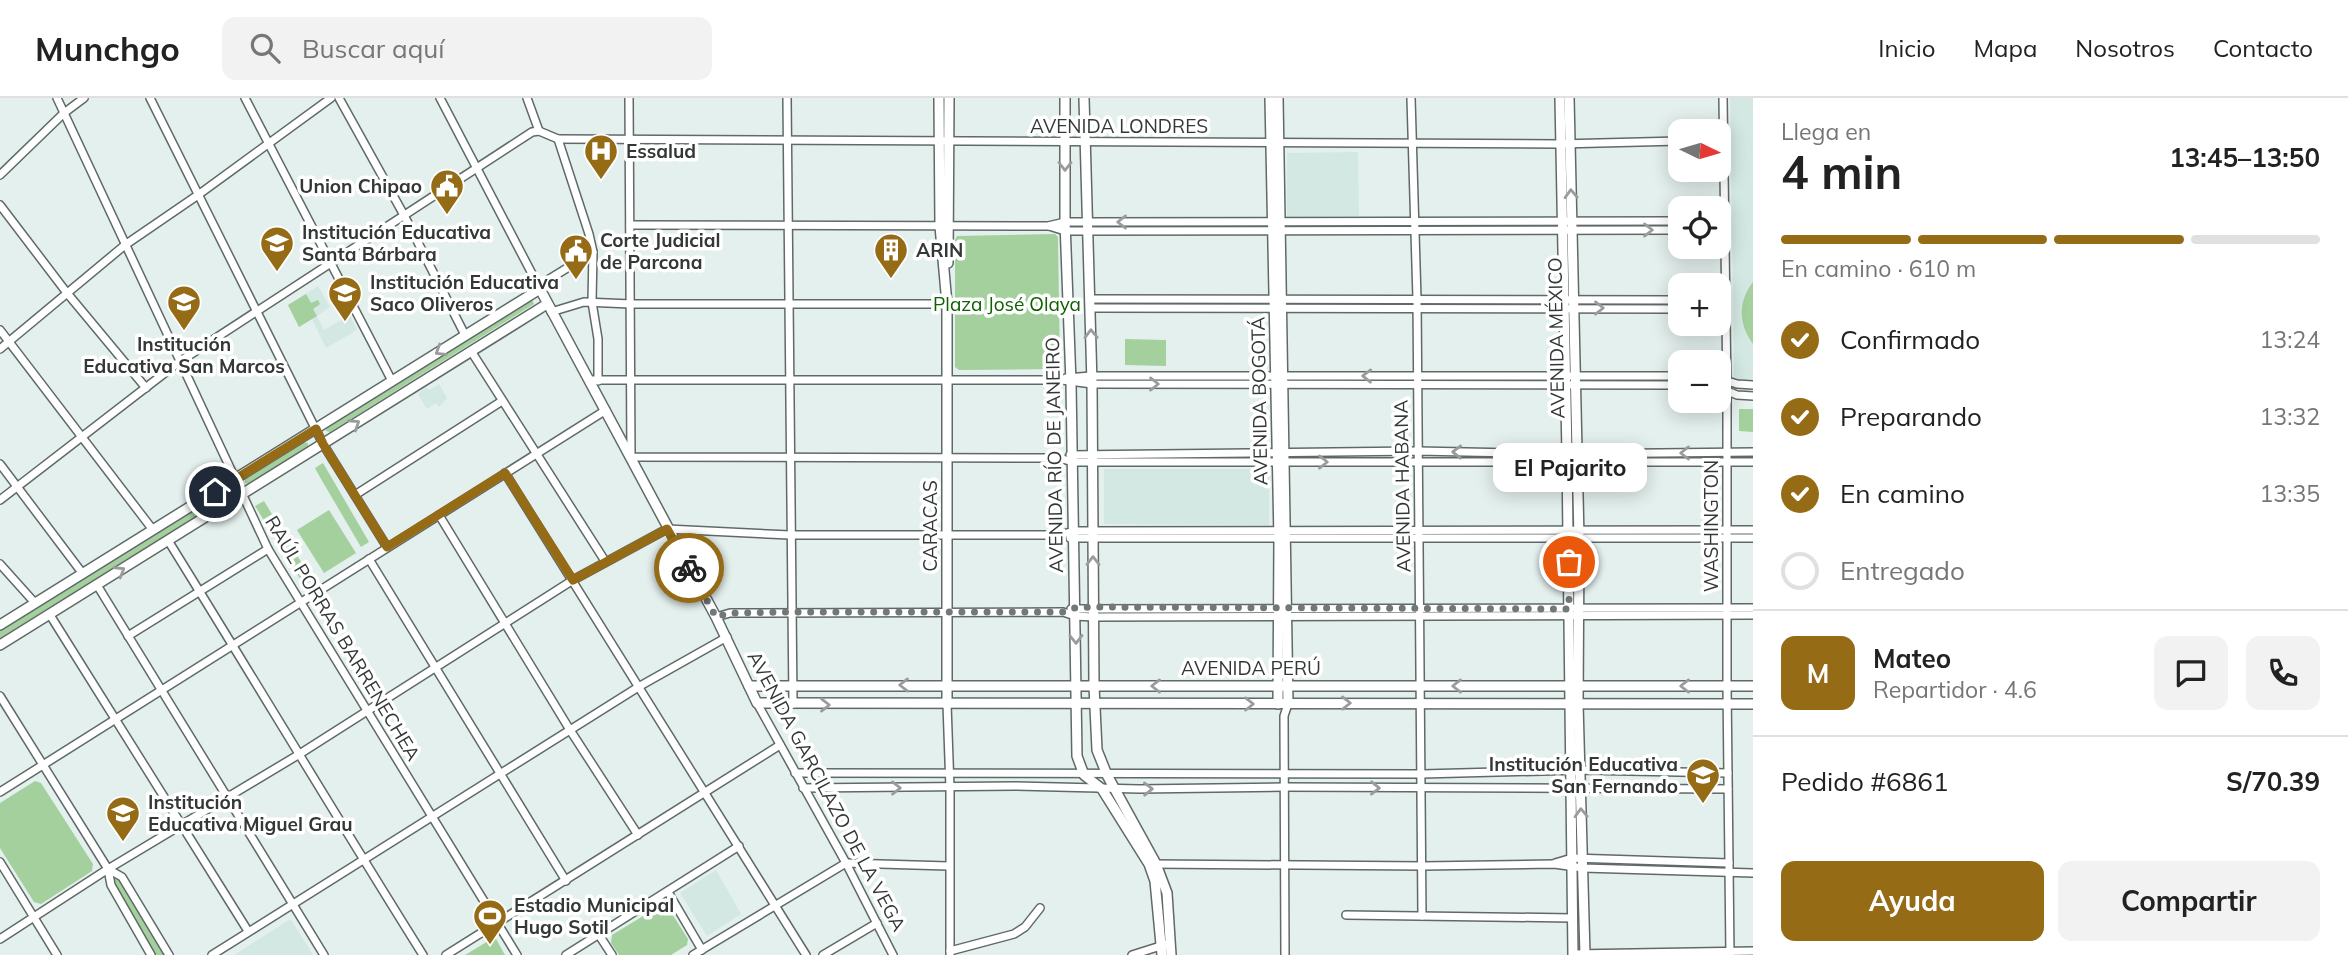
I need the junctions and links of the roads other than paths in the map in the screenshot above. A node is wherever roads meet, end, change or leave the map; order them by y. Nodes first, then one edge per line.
1 (57, 98) edge
2 (84, 98) edge
3 (150, 98) edge
4 (245, 98) edge
5 (331, 98) edge
6 (339, 98) edge
7 (440, 98) edge
8 (527, 98) edge
9 (629, 98) edge
10 (787, 98) edge
11 (939, 98) edge
12 (949, 98) edge
13 (1065, 98) edge
14 (1084, 98) edge
15 (1270, 98) edge
16 (1278, 98) edge
17 (1411, 98) edge
18 (1560, 98) edge
19 (1570, 98) edge
20 (1723, 98) edge
21 (64, 113) junction
22 (1722, 119) edge
23 (539, 131) junction
24 (558, 139) junction
25 (629, 139) junction
26 (787, 140) junction
27 (944, 141) junction
28 (1065, 141) junction
29 (1085, 141) junction
30 (1668, 141) edge
31 (268, 143) junction
32 (1275, 143) junction
33 (1411, 143) junction
34 (1564, 144) junction
35 (477, 169) junction
36 (0, 175) edge
37 (198, 195) junction
38 (0, 205) edge
39 (405, 217) junction
40 (1668, 222) edge
41 (630, 225) junction
42 (789, 225) junction
43 (944, 226) junction
44 (1065, 226) junction
45 (1087, 226) junction
46 (1277, 226) junction
47 (1416, 226) junction
48 (1567, 226) junction
49 (1668, 230) edge
50 (125, 245) junction
51 (593, 252) junction
52 (330, 264) junction
53 (539, 288) junction
54 (67, 293) junction
55 (1668, 300) edge
56 (592, 302) junction
57 (1279, 303) junction
58 (1417, 303) junction
59 (631, 304) junction
60 (790, 304) junction
61 (947, 304) junction
62 (1090, 304) junction
63 (1563, 304) junction
64 (1574, 304) junction
65 (549, 308) junction
66 (1668, 308) edge
67 (256, 312) junction
68 (0, 330) edge
69 (465, 335) junction
70 (9, 342) junction
71 (0, 349) edge
72 (471, 351) junction
73 (179, 362) junction
74 (1668, 377) edge
75 (392, 380) junction
76 (593, 380) junction
77 (947, 380) junction
78 (1068, 380) junction
79 (1092, 380) junction
80 (1280, 380) junction
81 (631, 381) junction
82 (789, 381) junction
83 (1417, 381) junction
84 (1570, 381) junction
85 (1731, 382) edge
86 (1668, 385) edge
87 (1753, 385) edge
88 (146, 388) junction
89 (1731, 393) edge
90 (1753, 396) edge
91 (502, 401) junction
92 (606, 410) junction
93 (1727, 413) edge
94 (316, 429) junction
95 (81, 437) junction
96 (323, 444) junction
97 (1418, 451) junction
98 (1727, 452) junction
99 (1753, 452) edge
100 (538, 453) junction
101 (631, 457) junction
102 (947, 457) junction
103 (789, 458) junction
104 (1072, 458) junction
105 (1093, 458) junction
106 (1281, 458) junction
107 (1572, 458) junction
108 (1418, 462) junction
109 (1727, 462) junction
110 (1753, 462) edge
111 (0, 464) edge
112 (505, 473) junction
113 (235, 479) junction
114 (18, 487) junction
115 (243, 495) junction
116 (355, 495) junction
117 (0, 500) edge
118 (439, 515) junction
119 (667, 529) junction
120 (153, 530) junction
121 (1753, 530) edge
122 (1283, 534) junction
123 (1419, 534) junction
124 (1573, 534) junction
125 (1728, 534) junction
126 (947, 535) junction
127 (1074, 535) junction
128 (1093, 535) junction
129 (790, 536) junction
130 (1753, 538) edge
131 (169, 542) junction
132 (387, 547) junction
133 (268, 550) junction
134 (369, 559) junction
135 (605, 561) junction
136 (0, 564) edge
137 (83, 574) junction
138 (573, 580) junction
139 (97, 585) junction
140 (200, 592) junction
141 (300, 601) junction
142 (35, 603) junction
143 (1753, 608) edge
144 (947, 611) junction
145 (1418, 611) junction
146 (1727, 611) junction
147 (791, 612) junction
148 (1075, 612) junction
149 (1093, 612) junction
150 (1283, 612) junction
151 (1574, 612) junction
152 (50, 615) junction
153 (1753, 615) edge
154 (716, 617) junction
155 (504, 622) junction
156 (0, 625) edge
157 (128, 636) junction
158 (727, 638) junction
159 (234, 644) junction
160 (0, 645) edge
161 (435, 666) junction
162 (947, 685) junction
163 (1282, 685) junction
164 (1574, 685) junction
165 (1753, 685) edge
166 (640, 686) junction
167 (749, 686) junction
168 (792, 686) junction
169 (1076, 686) junction
170 (1094, 686) junction
171 (1420, 686) junction
172 (1727, 686) junction
173 (161, 690) junction
174 (0, 696) edge
175 (757, 703) junction
176 (1077, 703) junction
177 (1095, 703) junction
178 (1420, 703) junction
179 (793, 704) junction
180 (947, 704) junction
181 (1283, 704) junction
182 (1574, 704) junction
183 (1727, 704) junction
184 (1753, 704) edge
185 (367, 710) junction
186 (115, 720) junction
187 (570, 730) junction
188 (780, 745) junction
189 (298, 755) junction
190 (45, 764) junction
191 (1580, 770) junction
192 (1569, 772) junction
193 (795, 773) junction
194 (1014, 773) junction
195 (1728, 773) junction
196 (502, 774) junction
197 (874, 774) junction
198 (950, 774) junction
199 (1285, 774) junction
200 (1422, 774) junction
201 (1084, 775) junction
202 (1107, 775) junction
203 (1015, 786) junction
204 (1285, 787) junction
205 (1580, 787) junction
206 (803, 788) junction
207 (874, 788) junction
208 (950, 788) junction
209 (1423, 788) junction
210 (1570, 788) junction
211 (1102, 789) junction
212 (1114, 789) junction
213 (1728, 789) junction
214 (0, 792) edge
215 (705, 793) junction
216 (227, 797) junction
217 (433, 817) junction
218 (183, 824) junction
219 (638, 835) junction
220 (739, 846) junction
221 (1583, 858) junction
222 (364, 861) junction
223 (0, 862) edge
224 (1572, 862) junction
225 (846, 863) junction
226 (1729, 863) junction
227 (1153, 864) junction
228 (1284, 865) junction
229 (948, 866) junction
230 (1423, 866) junction
231 (1583, 868) junction
232 (108, 869) junction
233 (1729, 873) junction
234 (1753, 873) edge
235 (566, 881) junction
236 (668, 892) junction
237 (293, 904) junction
238 (776, 906) junction
239 (1040, 908) dead end
240 (1346, 915) dead end
241 (1422, 916) junction
242 (35, 918) junction
243 (1573, 918) junction
244 (498, 923) junction
245 (877, 923) junction
246 (248, 931) junction
247 (599, 935) junction
248 (0, 939) edge
249 (1165, 948) edge
250 (702, 950) junction
251 (1753, 951) edge
252 (950, 953) edge
253 (1730, 953) edge
254 (1585, 954) edge
255 (57, 955) edge
256 (151, 955) edge
257 (169, 955) edge
258 (212, 955) edge
259 (324, 955) edge
260 (423, 955) edge
261 (446, 955) edge
262 (517, 955) edge
263 (566, 955) edge
264 (612, 955) edge
265 (693, 955) edge
266 (806, 955) edge
267 (823, 955) edge
268 (894, 955) edge
269 (1132, 955) edge
270 (1171, 955) edge
271 (1285, 955) edge
272 (1573, 955) edge

1 - 21 street, RAÚL PORRAS BARRENECHEA
2 - 21 street
3 - 37 street
4 - 31 street
5 - 31 street
6 - 39 street
7 - 35 street
8 - 23 street
9 - 25 street
10 - 26 street
11 - 27 street
12 - 27 street
13 - 28 street, AVENIDA RÍO DE JANEIRO
14 - 29 street, AVENIDA RÍO DE JANEIRO
15 - 32 street, AVENIDA BOGOTÁ
16 - 32 street, AVENIDA BOGOTÁ
17 - 33 street, AVENIDA HABANA
18 - 34 street, AVENIDA MÉXICO
19 - 34 street, AVENIDA MÉXICO
20 - 22 street, WASHINGTON
21 - 36 street
21 - 50 street, RAÚL PORRAS BARRENECHEA
23 - 24 street
23 - 35 street
24 - 25 street, AVENIDA LONDRES
24 - 51 street
25 - 26 street, AVENIDA LONDRES
25 - 41 street
26 - 27 street, AVENIDA LONDRES
26 - 42 street
27 - 28 street, AVENIDA LONDRES
27 - 43 street, CARACAS
28 - 29 street, AVENIDA LONDRES
28 -> 44 street, AVENIDA RÍO DE JANEIRO
29 - 32 street, AVENIDA LONDRES
29 - 45 street, AVENIDA RÍO DE JANEIRO
30 - 34 street, AVENIDA LONDRES
31 - 37 street
31 - 52 street
32 - 33 street, AVENIDA LONDRES
32 - 46 street, AVENIDA BOGOTÁ
33 - 34 street, AVENIDA LONDRES
33 - 47 street, AVENIDA HABANA
34 - 48 street, AVENIDA MÉXICO
35 - 39 street
35 - 53 street
37 - 50 street
37 - 67 street
38 - 54 street
39 - 52 street
39 - 69 street
40 - 48 street
41 - 42 street
41 - 59 street
42 - 43 street
42 - 60 street
43 - 44 street
43 - 61 street, CARACAS
44 - 45 street
44 - 78 street, AVENIDA RÍO DE JANEIRO
45 - 46 street
45 - 62 street, AVENIDA RÍO DE JANEIRO
46 - 47 street
46 - 57 street, AVENIDA BOGOTÁ
47 - 48 street
47 - 58 street, AVENIDA HABANA
48 -> 49 street
48 - 63 street, AVENIDA MÉXICO
48 - 64 street, AVENIDA MÉXICO
50 - 54 street
50 - 73 street, RAÚL PORRAS BARRENECHEA
51 - 53 street
51 - 56 street
52 - 67 street
52 - 75 street
53 - 65 street
53 - 69 street
54 - 70 street
54 - 88 street
55 - 64 street
56 - 59 street
56 - 65 street
56 - 76 street
57 - 58 street
57 - 62 street
57 - 80 street, AVENIDA BOGOTÁ
58 - 63 street
58 - 83 street, AVENIDA HABANA
59 - 60 street
59 - 81 street
60 - 61 street
60 - 82 street
61 - 77 street, CARACAS
79 -> 62 street, AVENIDA RÍO DE JANEIRO
63 - 64 street
63 - 84 street, AVENIDA MÉXICO
64 -> 66 street
64 - 84 street, AVENIDA MÉXICO
65 - 72 street
65 - 76 street, AVENIDA GARCILAZO DE LA VEGA
67 - 73 street
67 - 94 street
68 - 70 street
69 -> 75 street
70 - 71 street
70 - 95 street
72 - 91 street
96 -> 72 street
73 - 88 street
73 - 113 street, RAÚL PORRAS BARRENECHEA
74 - 84 street
75 - 94 street
76 - 81 street
76 - 92 street, AVENIDA GARCILAZO DE LA VEGA
77 - 78 street
77 - 82 street
77 - 102 street, CARACAS
78 - 79 street
78 - 104 street, AVENIDA RÍO DE JANEIRO
79 - 80 street
79 - 105 street, AVENIDA RÍO DE JANEIRO
80 - 83 street
80 - 106 street, AVENIDA BOGOTÁ
81 - 82 street
81 - 101 street
82 - 103 street
83 - 84 street
83 - 97 street, AVENIDA HABANA
84 - 86 street
84 - 107 street, AVENIDA MÉXICO
85 - 87 street
88 - 95 street
89 - 90 street
91 - 100 street
91 - 116 street
92 - 100 street
92 - 101 street, AVENIDA GARCILAZO DE LA VEGA
93 - 98 street, WASHINGTON
94 - 96 street
94 - 113 street
95 - 114 street
95 - 120 street
96 - 115 street
96 - 116 street
97 - 106 street
107 -> 97 street
97 - 108 street, AVENIDA HABANA
98 - 99 street
98 -> 107 street
98 - 109 street, WASHINGTON
100 - 112 street
100 - 135 street
101 - 103 street
101 - 119 street, AVENIDA GARCILAZO DE LA VEGA
102 - 103 street
102 - 104 street
102 - 126 street, CARACAS
103 - 129 street
104 - 105 street
104 - 127 street, AVENIDA RÍO DE JANEIRO
105 - 106 street
105 - 128 street, AVENIDA RÍO DE JANEIRO
106 -> 108 street
106 - 122 street, AVENIDA BOGOTÁ
107 - 108 street
107 - 109 street
107 - 124 street, AVENIDA MÉXICO
108 - 123 street, AVENIDA HABANA
109 - 110 street
109 - 125 street, WASHINGTON
111 - 114 street
112 - 118 street
112 - 138 street
113 - 115 street, RAÚL PORRAS BARRENECHEA
113 - 120 street
114 - 117 street
114 - 137 street
115 - 131 street
115 - 133 street, RAÚL PORRAS BARRENECHEA
116 - 132 street
118 - 132 street
118 - 155 street
119 - 129 street
119 - 135 street
119 - 154 street, AVENIDA GARCILAZO DE LA VEGA
120 - 137 street
121 - 125 street
122 - 123 street
122 - 128 street
122 - 150 street, AVENIDA BOGOTÁ
123 - 124 street
123 - 145 street, AVENIDA HABANA
124 - 125 street
124 - 151 street, AVENIDA MÉXICO
125 - 130 street
125 - 146 street, WASHINGTON
126 - 127 street
126 - 129 street
126 - 144 street, CARACAS
127 - 128 street
127 - 148 street, AVENIDA RÍO DE JANEIRO
149 -> 128 street, AVENIDA RÍO DE JANEIRO
129 - 147 street
139 -> 131 street
131 - 140 street
132 - 134 street
133 - 140 street
133 - 141 street, RAÚL PORRAS BARRENECHEA
134 - 141 street
134 - 161 street
135 - 138 street
136 - 142 street
137 - 142 street
138 - 155 street
138 - 166 street
139 - 152 street
139 - 157 street
140 - 157 street
140 - 159 street
141 - 159 street
141 - 185 street, RAÚL PORRAS BARRENECHEA
142 - 156 street
143 - 146 street
144 - 147 street
144 - 148 street
144 - 162 street, CARACAS
145 - 150 street
145 - 151 street
145 - 171 street, AVENIDA HABANA
146 - 151 street
146 - 153 street
146 - 172 street, WASHINGTON
147 - 154 street
147 - 168 street
148 - 149 street
148 -> 169 street, AVENIDA RÍO DE JANEIRO
149 - 150 street
149 - 170 street, AVENIDA RÍO DE JANEIRO
150 - 163 street, AVENIDA BOGOTÁ
151 - 164 street, AVENIDA MÉXICO
152 - 160 street
152 - 186 street
154 - 158 street, AVENIDA GARCILAZO DE LA VEGA
155 - 161 street
155 - 187 street
157 - 173 street
158 - 166 street
158 - 167 street, AVENIDA GARCILAZO DE LA VEGA
159 - 173 street
159 - 189 street
161 - 185 street
161 - 196 street
162 -> 168 street, AVENIDA PERÚ
162 - 169 street, AVENIDA PERÚ
162 - 180 street, CARACAS
163 -> 170 street, AVENIDA PERÚ
163 - 171 street, AVENIDA PERÚ
163 - 181 street, AVENIDA BOGOTÁ
164 -> 171 street, AVENIDA PERÚ
172 -> 164 street, AVENIDA PERÚ
164 - 182 street, AVENIDA MÉXICO
165 - 172 street, AVENIDA PERÚ
166 - 187 street
166 - 215 street
167 - 168 street, AVENIDA PERÚ
167 - 175 street, AVENIDA GARCILAZO DE LA VEGA
168 - 179 street
169 - 170 street, AVENIDA PERÚ
169 - 176 street, AVENIDA RÍO DE JANEIRO
170 - 177 street, AVENIDA RÍO DE JANEIRO
171 - 178 street, AVENIDA HABANA
172 - 183 street, WASHINGTON
173 - 186 street
173 - 216 street
174 - 190 street
175 - 179 street, AVENIDA PERÚ
175 - 188 street, AVENIDA GARCILAZO DE LA VEGA
176 - 177 street, AVENIDA PERÚ
176 - 180 street, AVENIDA PERÚ
176 - 201 street, AVENIDA RÍO DE JANEIRO
177 -> 181 street, AVENIDA PERÚ
177 - 202 street, AVENIDA RÍO DE JANEIRO
181 -> 178 street, AVENIDA PERÚ
178 - 182 street, AVENIDA PERÚ
178 - 200 street, AVENIDA HABANA
179 -> 180 street, AVENIDA PERÚ
180 - 198 street, CARACAS
181 - 199 street
182 - 183 street, AVENIDA PERÚ
182 - 191 street, AVENIDA MÉXICO
182 - 192 street, AVENIDA MÉXICO
183 - 184 street, AVENIDA PERÚ
183 - 195 street, WASHINGTON
185 - 189 street
185 - 217 street, RAÚL PORRAS BARRENECHEA
186 - 190 street
186 - 218 street
187 - 196 street
187 - 219 street
188 - 193 street, AVENIDA GARCILAZO DE LA VEGA
188 - 215 street
189 - 216 street
189 - 222 street
190 - 214 street
190 - 232 street
191 - 192 street
191 - 195 street
191 - 205 street, AVENIDA MÉXICO
192 - 200 street
192 - 210 street, AVENIDA MÉXICO
193 - 197 street
193 - 206 street, AVENIDA GARCILAZO DE LA VEGA
194 - 198 street
194 - 201 street
194 - 203 street
195 - 213 street, WASHINGTON
196 - 217 street
196 - 235 street
197 - 198 street
197 - 207 street
198 - 208 street, CARACAS
199 - 200 street
199 - 202 street
199 - 204 street
200 - 209 street, AVENIDA HABANA
201 - 202 street
201 - 211 street, AVENIDA RÍO DE JANEIRO
202 - 212 street, AVENIDA RÍO DE JANEIRO
203 - 208 street
203 - 211 street
204 -> 209 street
212 -> 204 street
204 - 228 street
205 - 210 street
205 - 213 street
221 -> 205 street, AVENIDA MÉXICO
206 - 207 street
206 - 225 street, AVENIDA GARCILAZO DE LA VEGA
207 -> 208 street
208 - 229 street, CARACAS
209 - 210 street
209 - 230 street, AVENIDA HABANA
210 - 224 street, AVENIDA MÉXICO
211 - 212 street
211 - 227 street, AVENIDA RÍO DE JANEIRO
212 - 227 street, AVENIDA RÍO DE JANEIRO
213 - 226 street, WASHINGTON
215 - 219 street
215 - 220 street
216 - 218 street
216 - 237 street
217 - 222 street
217 - 244 street, RAÚL PORRAS BARRENECHEA
218 - 232 street
218 - 246 street
219 - 235 street
220 - 236 street
220 - 238 street
221 - 224 street
221 - 226 street
221 - 231 street, AVENIDA MÉXICO
222 - 237 street
222 - 260 street
223 - 242 street
224 - 230 street
224 - 231 street
224 - 243 street, AVENIDA MÉXICO
225 - 229 street
225 - 238 street
225 - 245 street, AVENIDA GARCILAZO DE LA VEGA
226 - 233 street, WASHINGTON
227 - 228 street
227 - 249 street, AVENIDA RÍO DE JANEIRO
228 - 230 street
228 - 271 street
229 - 252 street, CARACAS
230 - 241 street, AVENIDA HABANA
231 - 233 street
231 - 254 street, AVENIDA MÉXICO
232 - 242 street
232 - 256 street
232 - 257 street
233 - 234 street
233 - 253 street, WASHINGTON
235 - 244 street
236 - 247 street
236 - 250 street
237 - 246 street
237 - 259 street
238 - 250 street
238 - 266 street
239 - 252 street
240 - 241 street
241 - 243 street
242 - 248 street
242 - 255 street
243 - 272 street, AVENIDA MÉXICO
244 - 261 street
244 - 262 street, RAÚL PORRAS BARRENECHEA
245 - 267 street
245 - 268 street, AVENIDA GARCILAZO DE LA VEGA
246 - 258 street
247 - 263 street
247 - 264 street
249 - 269 street
249 - 270 street, AVENIDA RÍO DE JANEIRO
250 - 265 street
251 - 253 street
253 - 254 street
254 - 272 street

